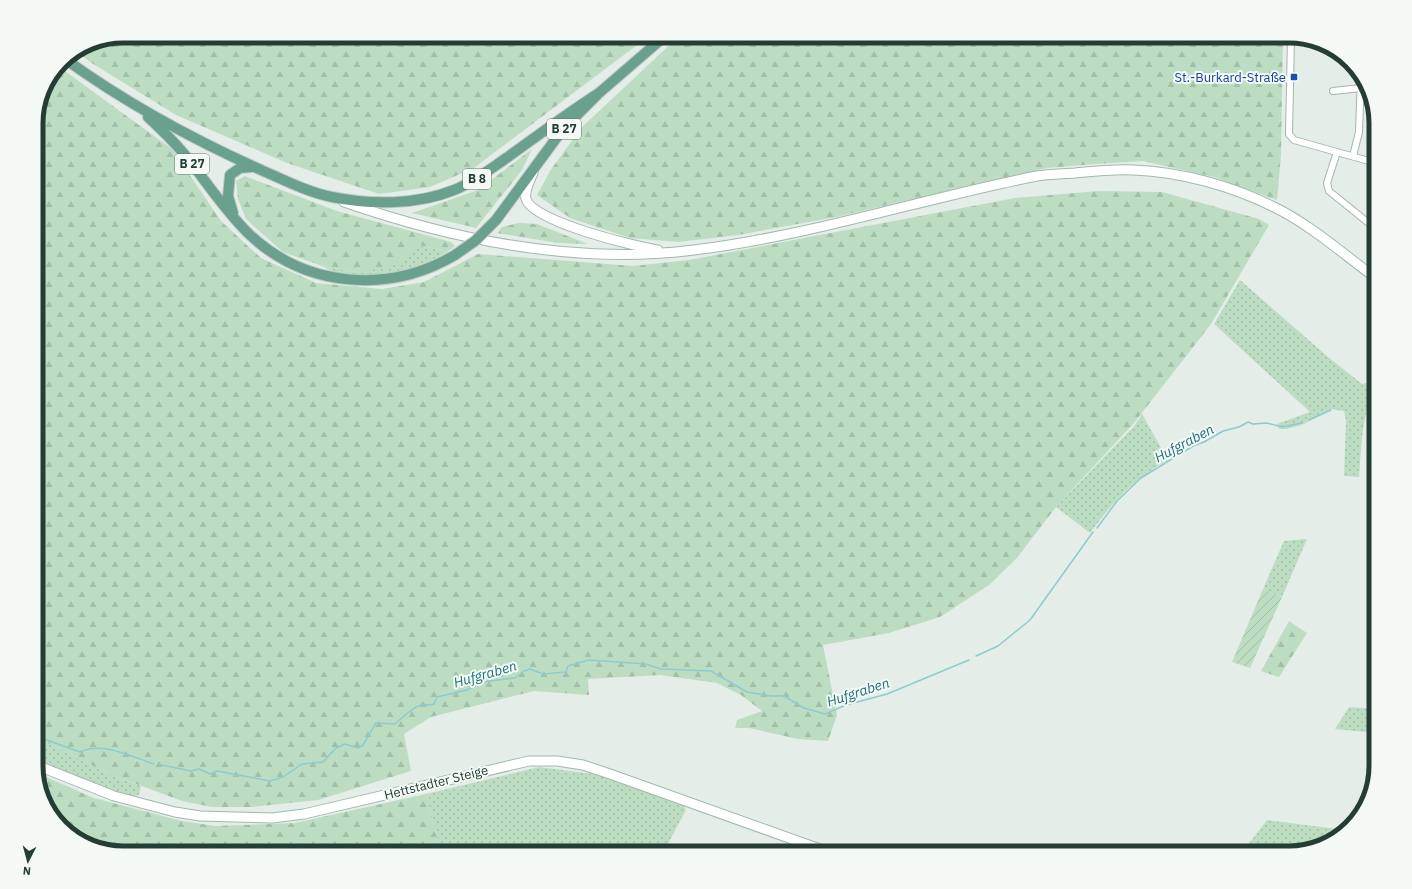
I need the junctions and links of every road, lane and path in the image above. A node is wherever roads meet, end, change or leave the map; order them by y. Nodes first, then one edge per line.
1 (657, 43) edge
2 (1291, 43) edge
3 (71, 63) edge
4 (1361, 88) joint
5 (1333, 91) dead end
6 (599, 93) junction
7 (141, 110) junction
8 (1337, 152) junction
9 (1352, 156) junction
10 (1369, 161) edge
11 (255, 167) junction
12 (534, 169) junction
13 (331, 197) junction
14 (1369, 222) edge
15 (239, 223) junction
16 (673, 252) junction
17 (1369, 273) edge
18 (43, 768) edge
19 (811, 846) edge

1 - 6 main road, B 27
2 - 8 street
3 - 7 main road, B 8
4 - 5 street
4 - 9 street
6 - 12 main road, B 27
6 - 13 main road, B 8
7 - 11 main road, B 8
7 - 15 main road, B 27
8 - 9 street
8 - 14 street
9 - 10 street
11 - 13 main road, B 8
11 - 15 main road
12 - 15 main road, B 27, bridge
12 - 16 main road, B 27
13 - 16 main road
16 - 17 main road
18 - 19 main road, Hettstadter Steige

